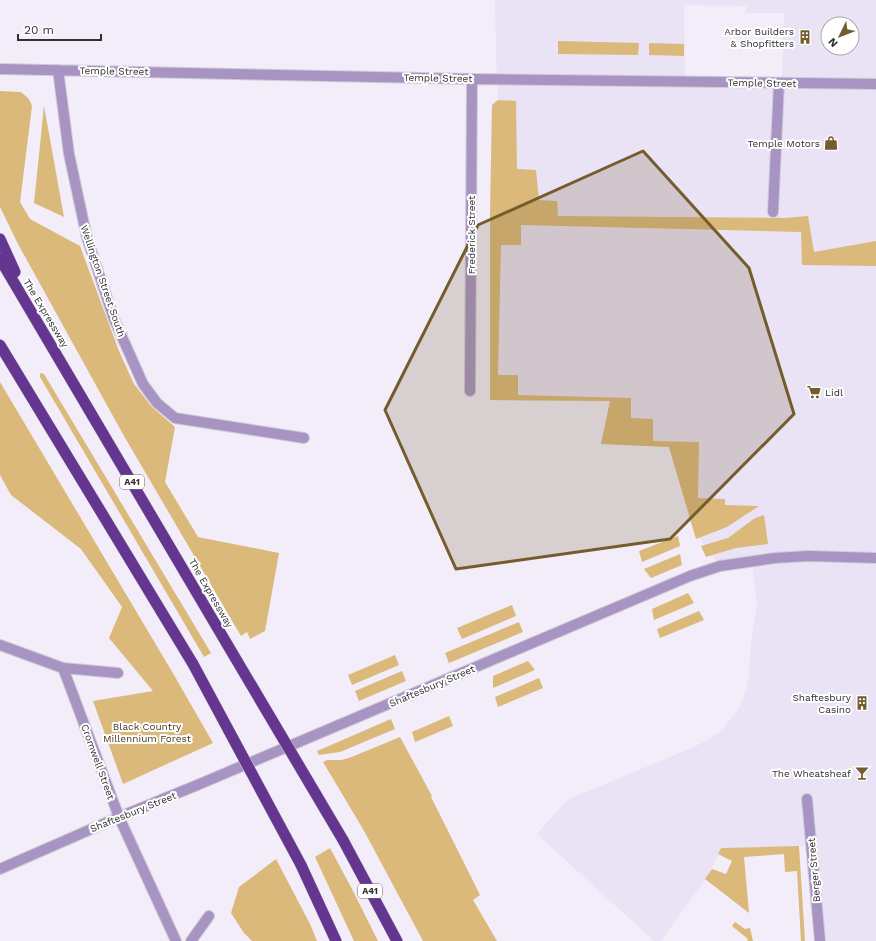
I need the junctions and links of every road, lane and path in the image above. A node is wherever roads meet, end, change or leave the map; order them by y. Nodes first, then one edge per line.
1 (0, 69) edge
2 (58, 70) junction
3 (472, 79) junction
4 (779, 83) junction
5 (876, 84) edge
6 (773, 212) dead end
7 (0, 239) edge
8 (0, 259) edge
9 (37, 320) junction
10 (0, 345) edge
11 (470, 391) dead end
12 (304, 438) dead end
13 (876, 558) edge
14 (0, 645) edge
15 (64, 668) junction
16 (118, 673) dead end
17 (807, 799) dead end
18 (119, 817) junction
19 (0, 869) edge
20 (209, 916) dead end
21 (176, 941) edge
22 (191, 941) edge
23 (336, 941) edge
24 (396, 941) edge
25 (820, 941) edge

1 - 2 street, Temple Street
2 - 3 street, Temple Street
2 - 12 street, Wellington Street South
3 - 4 street, Temple Street
3 - 11 street, Frederick Street
4 - 5 street, Temple Street
4 - 6 street
7 - 9 highway, A41
8 - 9 highway, The Expressway / A41
9 - 24 highway, The Expressway / A41, bridge
10 - 23 highway, bridge
13 - 18 street, Shaftesbury Street
14 - 15 street
15 - 16 street
15 - 18 street, Cromwell Street
17 - 25 street, Berger Street
18 - 19 street, Shaftesbury Street
18 - 21 street, Cromwell Street
20 - 22 street

